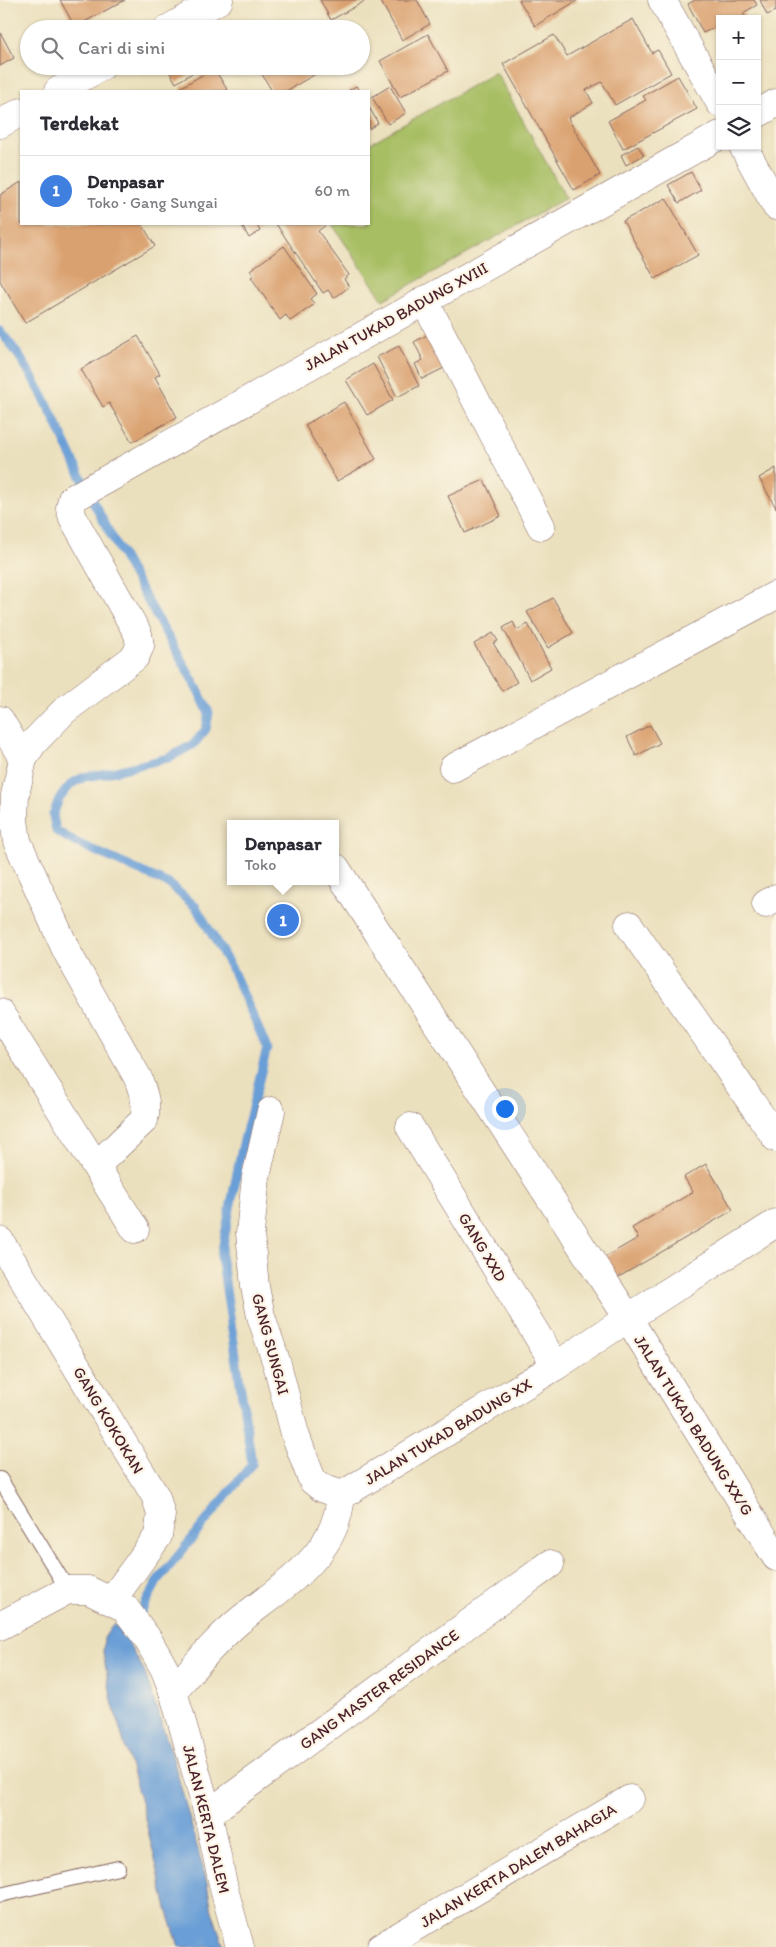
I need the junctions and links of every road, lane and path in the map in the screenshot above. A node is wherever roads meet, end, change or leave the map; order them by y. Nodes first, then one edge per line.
1 (219, 0) edge
2 (662, 0) edge
3 (184, 20) edge
4 (86, 75) edge
5 (60, 90) edge
6 (716, 97) edge
7 (776, 103) edge
8 (761, 112) edge
9 (20, 113) edge
10 (0, 124) edge
11 (716, 137) edge
12 (746, 150) edge
13 (776, 206) edge
14 (424, 300) junction
15 (541, 526) dead end
16 (776, 595) edge
17 (0, 720) edge
18 (23, 759) junction
19 (452, 768) dead end
20 (7, 822) edge
21 (339, 873) edge
22 (629, 924) dead end
23 (0, 1013) edge
24 (271, 1112) dead end
25 (410, 1128) dead end
26 (776, 1138) edge
27 (97, 1165) junction
28 (776, 1223) edge
29 (135, 1229) dead end
30 (0, 1241) edge
31 (628, 1318) junction
32 (556, 1366) junction
33 (0, 1479) edge
34 (342, 1494) junction
35 (776, 1557) edge
36 (550, 1564) dead end
37 (68, 1590) junction
38 (118, 1604) junction
39 (0, 1626) edge
40 (174, 1690) junction
41 (630, 1799) dead end
42 (208, 1814) junction
43 (118, 1868) dead end
44 (0, 1895) edge
45 (240, 1947) edge
46 (380, 1947) edge

1 - 3 street
2 - 6 street
4 - 5 street
7 - 8 street
9 - 10 street
11 - 14 street, JALAN TUKAD BADUNG XVIII
12 - 13 street
14 - 15 street
14 - 18 street, JALAN TUKAD BADUNG XVIII
16 - 19 street
17 - 18 street
18 - 20 street
20 - 27 street
21 - 31 street, JALAN TUKAD BADUNG XX/G
22 - 26 street
23 - 27 street
24 - 34 street, GANG SUNGAI
25 - 32 street, GANG XXD
27 - 29 street
28 - 31 street, JALAN TUKAD BADUNG XX
30 - 38 street, GANG KOKOKAN
31 - 32 street, JALAN TUKAD BADUNG XX
31 - 35 street, JALAN TUKAD BADUNG XX/G
32 - 34 street, JALAN TUKAD BADUNG XX
33 - 37 lane
34 - 40 street
36 - 42 street, GANG MASTER RESIDANCE
37 - 38 street
37 - 39 street
38 - 40 street, JALAN KERTA DALEM
40 - 42 street, JALAN KERTA DALEM
41 - 46 street, JALAN KERTA DALEM BAHAGIA
42 - 45 street, JALAN KERTA DALEM
43 - 44 lane

